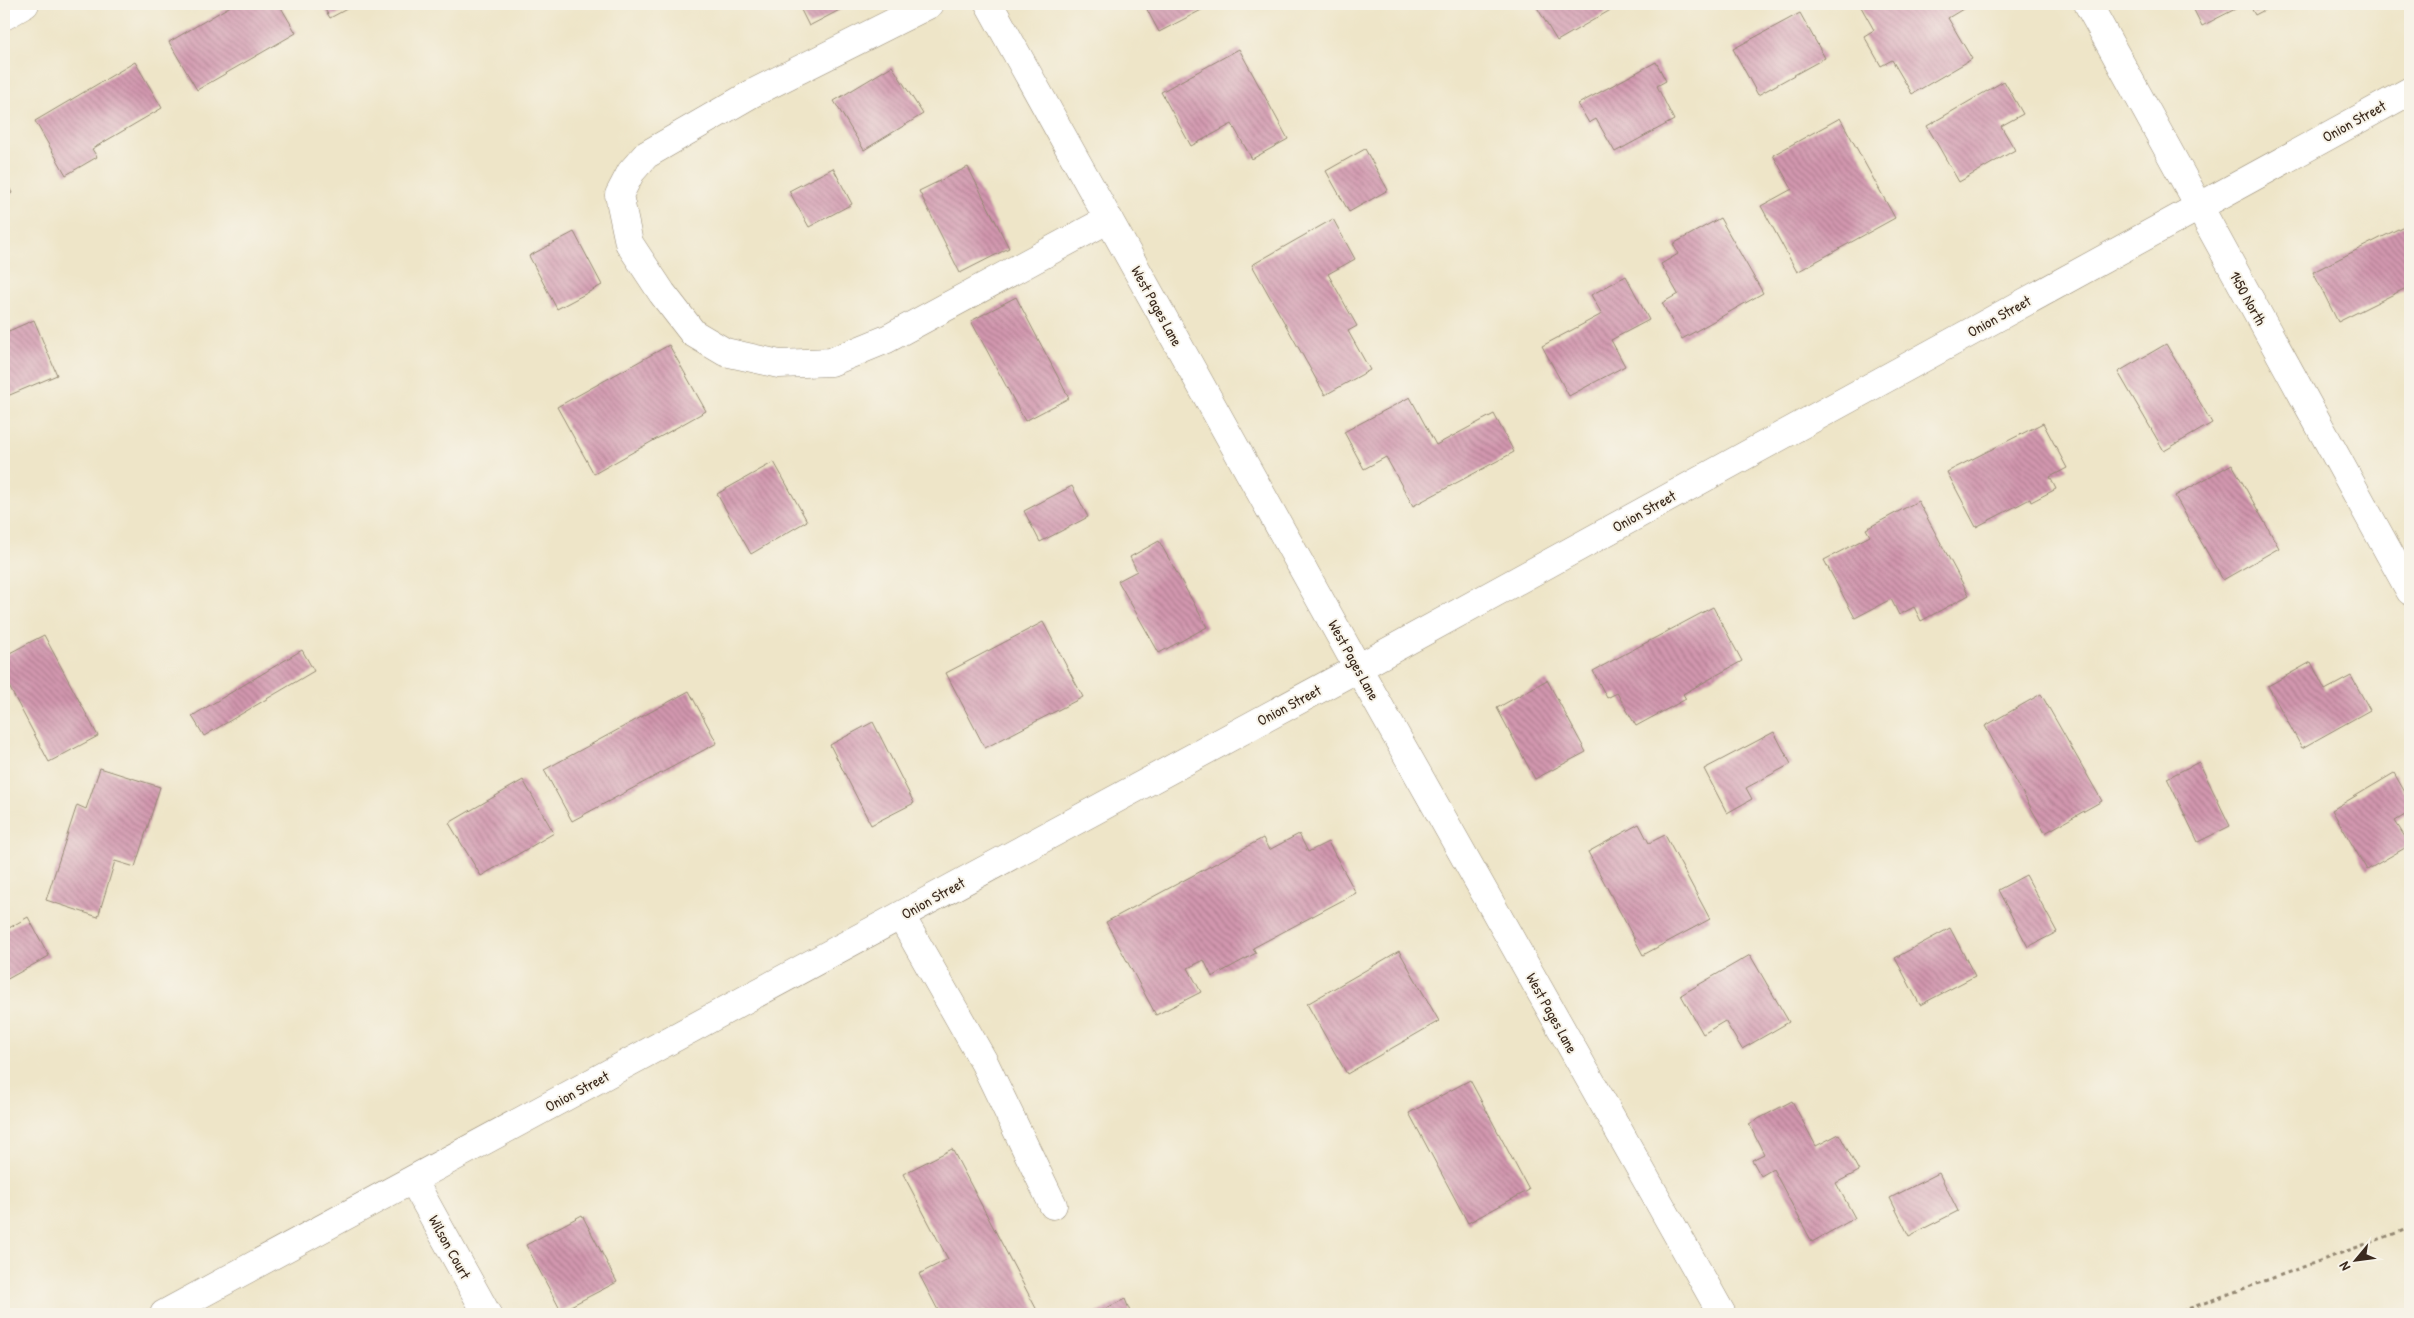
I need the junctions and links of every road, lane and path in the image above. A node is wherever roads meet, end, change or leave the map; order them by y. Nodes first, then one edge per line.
1 (25, 4) edge
2 (930, 4) edge
3 (989, 4) edge
4 (2088, 4) edge
5 (4, 16) edge
6 (2410, 91) edge
7 (2198, 206) junction
8 (1109, 219) junction
9 (2410, 591) edge
10 (1358, 668) junction
11 (901, 916) junction
12 (413, 1180) junction
13 (1054, 1205) dead end
14 (2410, 1228) edge
15 (164, 1314) edge
16 (487, 1314) edge
17 (1722, 1314) edge
18 (2174, 1314) edge

1 - 5 street
2 - 8 street
3 - 8 street, West Pages Lane
4 - 7 street, 1450 North
6 - 7 street, Onion Street
7 - 9 street, 1450 North
7 - 10 street, Onion Street
8 - 10 street, West Pages Lane
10 - 11 street, Onion Street
10 - 17 street, West Pages Lane
11 - 12 street, Onion Street
11 - 13 street
12 - 15 street, Onion Street
12 - 16 street, Wilson Court
14 - 18 path

